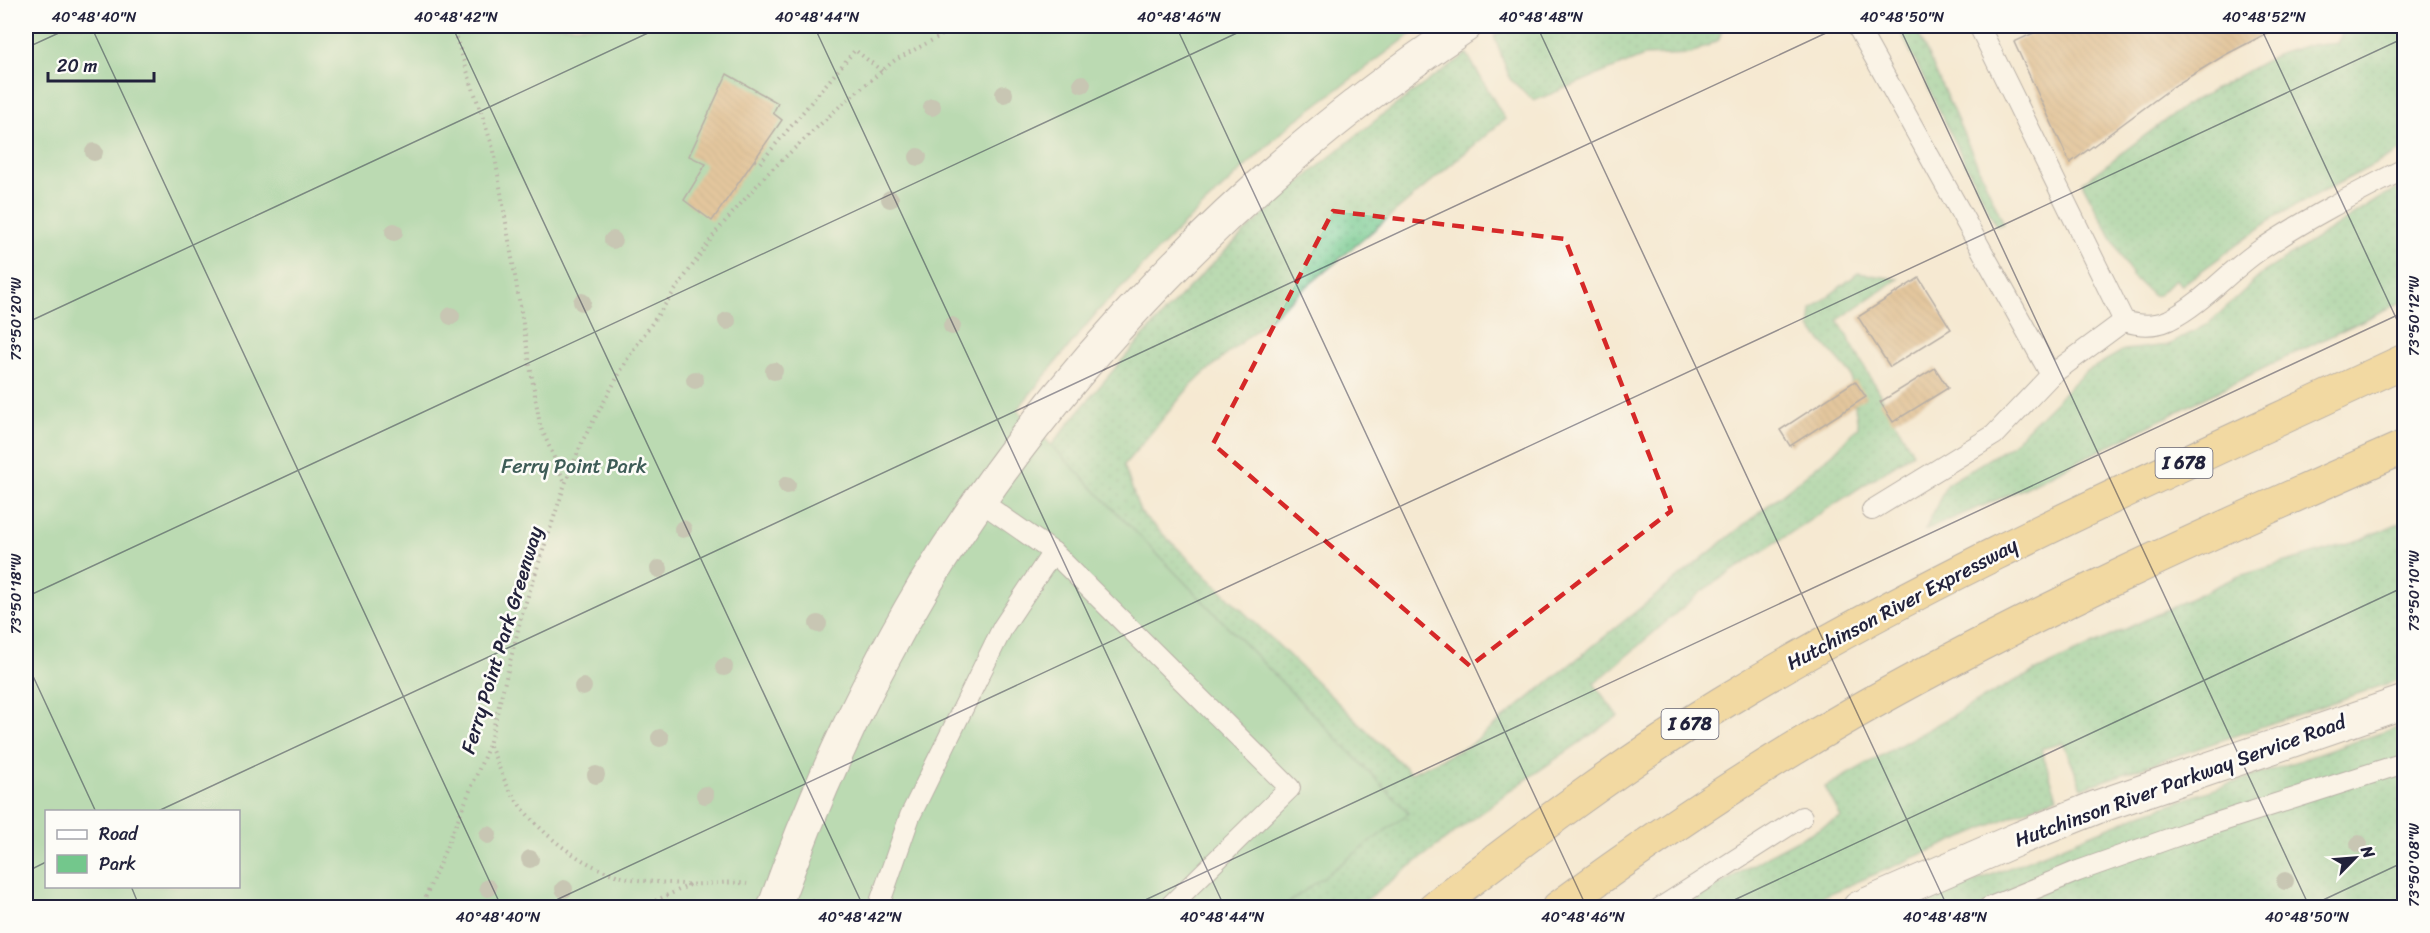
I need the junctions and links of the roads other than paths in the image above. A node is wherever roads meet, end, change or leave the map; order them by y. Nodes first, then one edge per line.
1 (1465, 26) edge
2 (1857, 26) edge
3 (1979, 26) edge
4 (2404, 169) edge
5 (2124, 321) junction
6 (2404, 361) edge
7 (2051, 375) junction
8 (2404, 447) edge
9 (980, 501) junction
10 (1872, 510) dead end
11 (1053, 552) junction
12 (2404, 702) edge
13 (2404, 763) edge
14 (1803, 817) dead end
15 (777, 899) edge
16 (878, 908) edge
17 (1168, 908) edge
18 (1434, 908) edge
19 (1558, 908) edge
20 (1660, 908) edge
21 (1859, 908) edge
22 (1988, 908) edge

1 - 9 street
2 - 7 lane
3 - 5 lane
4 - 5 lane
5 - 7 lane
6 - 18 highway, Hutchinson River Expressway / I 678
7 - 10 lane
8 - 19 highway
9 - 11 lane
9 - 15 street
11 - 16 lane
11 - 17 lane
12 - 21 street, Hutchinson River Parkway Service Road
13 - 22 lane
14 - 20 lane

